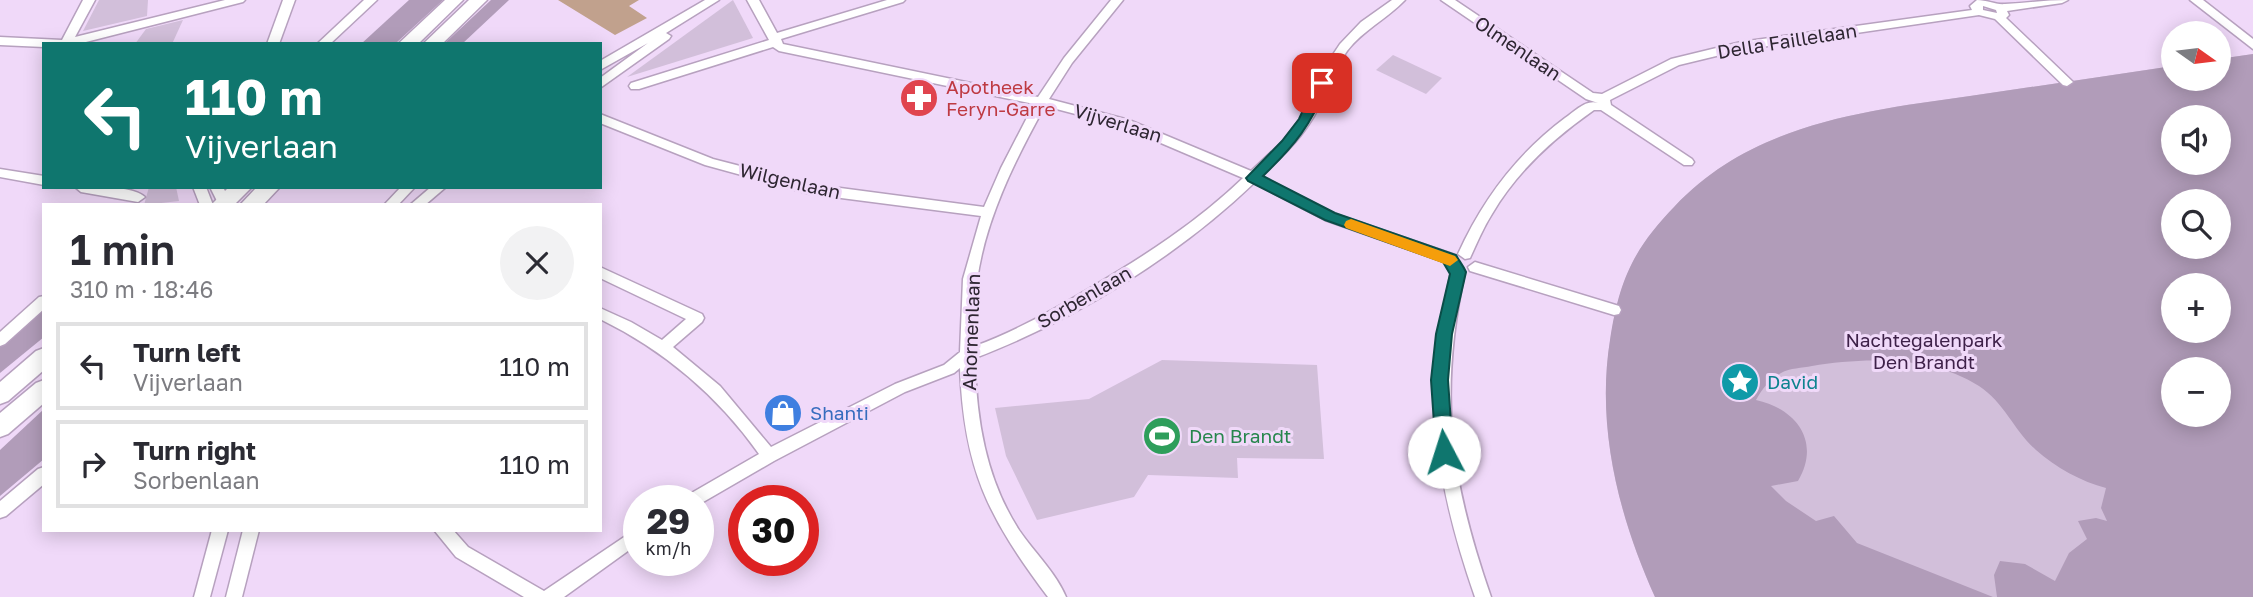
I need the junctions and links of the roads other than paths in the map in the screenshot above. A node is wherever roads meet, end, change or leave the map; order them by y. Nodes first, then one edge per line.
1 (89, 0) edge
2 (239, 0) edge
3 (289, 0) edge
4 (371, 0) edge
5 (455, 0) edge
6 (479, 0) edge
7 (713, 0) edge
8 (753, 0) edge
9 (899, 0) edge
10 (1116, 0) edge
11 (1399, 0) edge
12 (1447, 0) edge
13 (2062, 0) edge
14 (2196, 0) edge
15 (1980, 5) edge
16 (698, 9) junction
17 (2000, 13) junction
18 (774, 40) junction
19 (0, 41) edge
20 (42, 42) edge
21 (68, 42) edge
22 (71, 42) edge
23 (274, 42) edge
24 (325, 42) edge
25 (409, 42) edge
26 (434, 42) edge
27 (2253, 45) edge
28 (602, 65) edge
29 (602, 81) edge
30 (2067, 82) dead end
31 (635, 86) dead end
32 (1597, 101) junction
33 (1043, 102) junction
34 (602, 119) edge
35 (1688, 162) dead end
36 (0, 173) edge
37 (1253, 178) junction
38 (41, 179) edge
39 (94, 189) edge
40 (202, 189) edge
41 (239, 189) edge
42 (268, 189) edge
43 (407, 189) edge
44 (437, 189) edge
45 (138, 196) edge
46 (220, 201) edge
47 (252, 203) edge
48 (392, 203) edge
49 (419, 203) edge
50 (988, 212) junction
51 (1465, 254) junction
52 (1454, 265) junction
53 (1475, 267) junction
54 (602, 273) edge
55 (42, 304) edge
56 (1614, 310) dead end
57 (602, 314) edge
58 (0, 340) edge
59 (664, 347) junction
60 (967, 355) junction
61 (42, 359) edge
62 (42, 391) edge
63 (0, 395) edge
64 (0, 427) edge
65 (769, 456) junction
66 (42, 476) edge
67 (714, 488) edge
68 (0, 511) edge
69 (219, 532) edge
70 (250, 532) edge
71 (444, 532) edge
72 (623, 545) edge
73 (202, 597) edge
74 (234, 597) edge
75 (539, 597) edge
76 (550, 597) edge
77 (1058, 597) edge
78 (1483, 597) edge

1 - 21 street
2 - 22 street
3 - 23 street
4 - 24 street
5 - 25 highway
6 - 26 highway
7 - 16 street
8 - 18 street
9 - 18 street
10 - 33 street, Ahornenlaan
11 - 37 street, Sorbenlaan
12 - 32 street, Olmenlaan
13 - 17 street, Della Faillelaan
14 - 27 street
15 - 17 street, Della Faillelaan
15 - 32 street, Della Faillelaan
16 - 28 street
16 - 29 street
17 - 30 street
18 - 31 street
18 - 33 street, Vijverlaan
19 - 20 street
32 - 35 street, Olmenlaan
32 - 51 street, Della Faillelaan
33 - 37 street, Vijverlaan
33 - 50 street, Ahornenlaan
34 - 50 street, Wilgenlaan
36 - 38 street
37 - 52 street, Vijverlaan
37 - 60 street, Sorbenlaan
39 - 45 street
40 - 46 street
41 - 46 highway
42 - 47 highway
43 - 48 street
44 - 49 street
50 - 60 street, Ahornenlaan
51 - 52 street
51 - 53 street
52 - 53 street
52 - 78 street
53 - 56 street
54 - 59 street
55 - 58 street
57 - 59 street
59 - 65 street
60 - 65 street, Sorbenlaan
60 - 77 street, Ahornenlaan
61 - 63 highway
62 - 64 highway
65 - 67 street, Sorbenlaan
66 - 68 street
69 - 73 street
70 - 74 street
71 - 75 street
72 - 76 street

